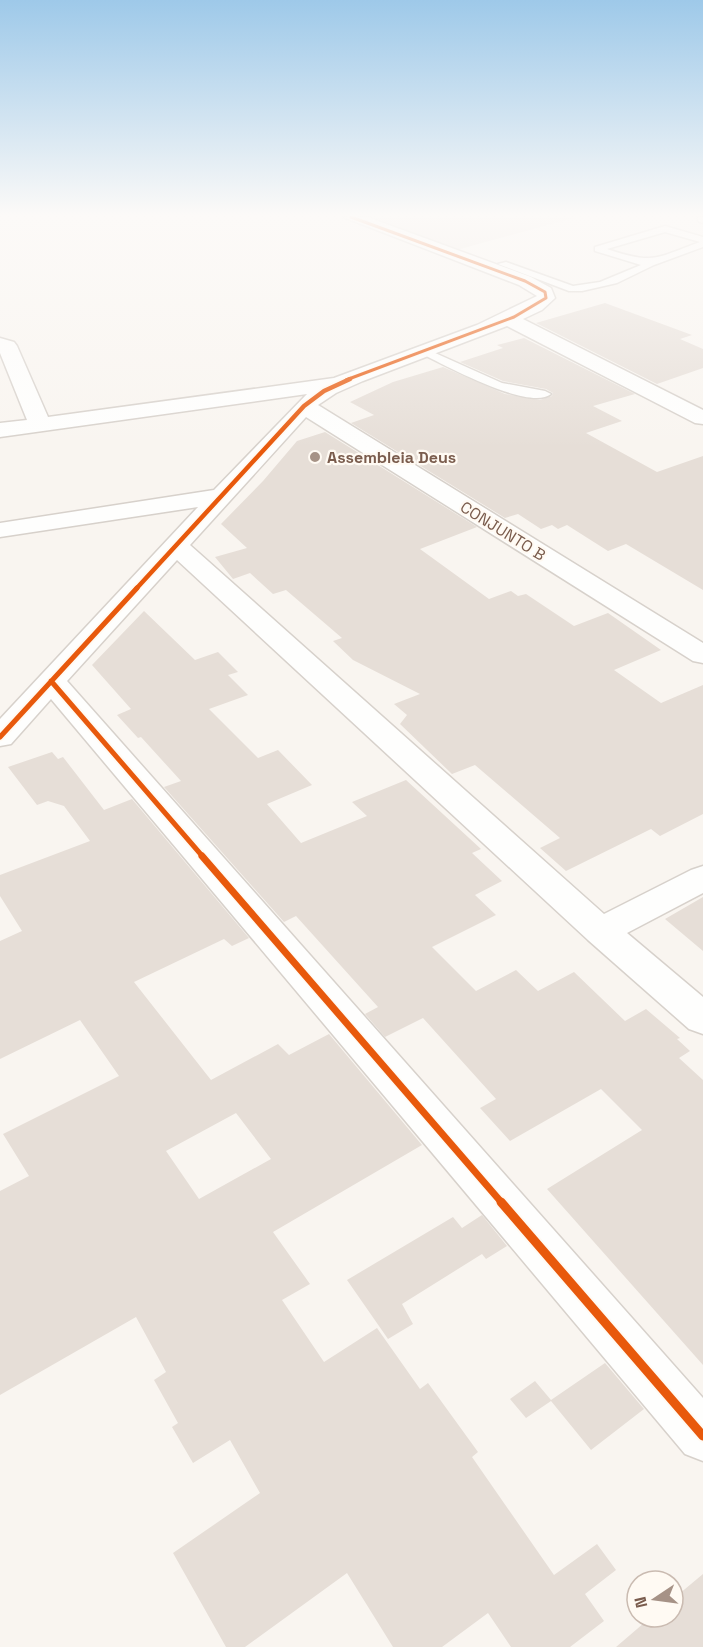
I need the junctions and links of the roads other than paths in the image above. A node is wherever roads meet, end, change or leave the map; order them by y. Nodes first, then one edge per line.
1 (545, 294) edge
2 (508, 319) junction
3 (0, 344) edge
4 (424, 351) junction
5 (339, 383) junction
6 (545, 394) dead end
7 (304, 406) junction
8 (703, 418) edge
9 (40, 424) junction
10 (0, 429) edge
11 (221, 496) junction
12 (0, 530) edge
13 (175, 545) junction
14 (703, 655) edge
15 (51, 681) junction
16 (0, 737) edge
17 (703, 878) edge
18 (601, 931) junction
19 (703, 1019) edge
20 (703, 1436) edge

1 - 2 street
2 - 4 street
2 - 8 street
3 - 9 street
4 - 5 street
4 - 6 lane
5 - 7 street
5 - 9 street
7 - 11 street
7 - 14 street, CONJUNTO B
9 - 10 street
11 - 12 street
11 - 13 street
13 - 15 street
13 - 18 street
15 - 16 street
15 - 20 street
17 - 18 street
18 - 19 street

